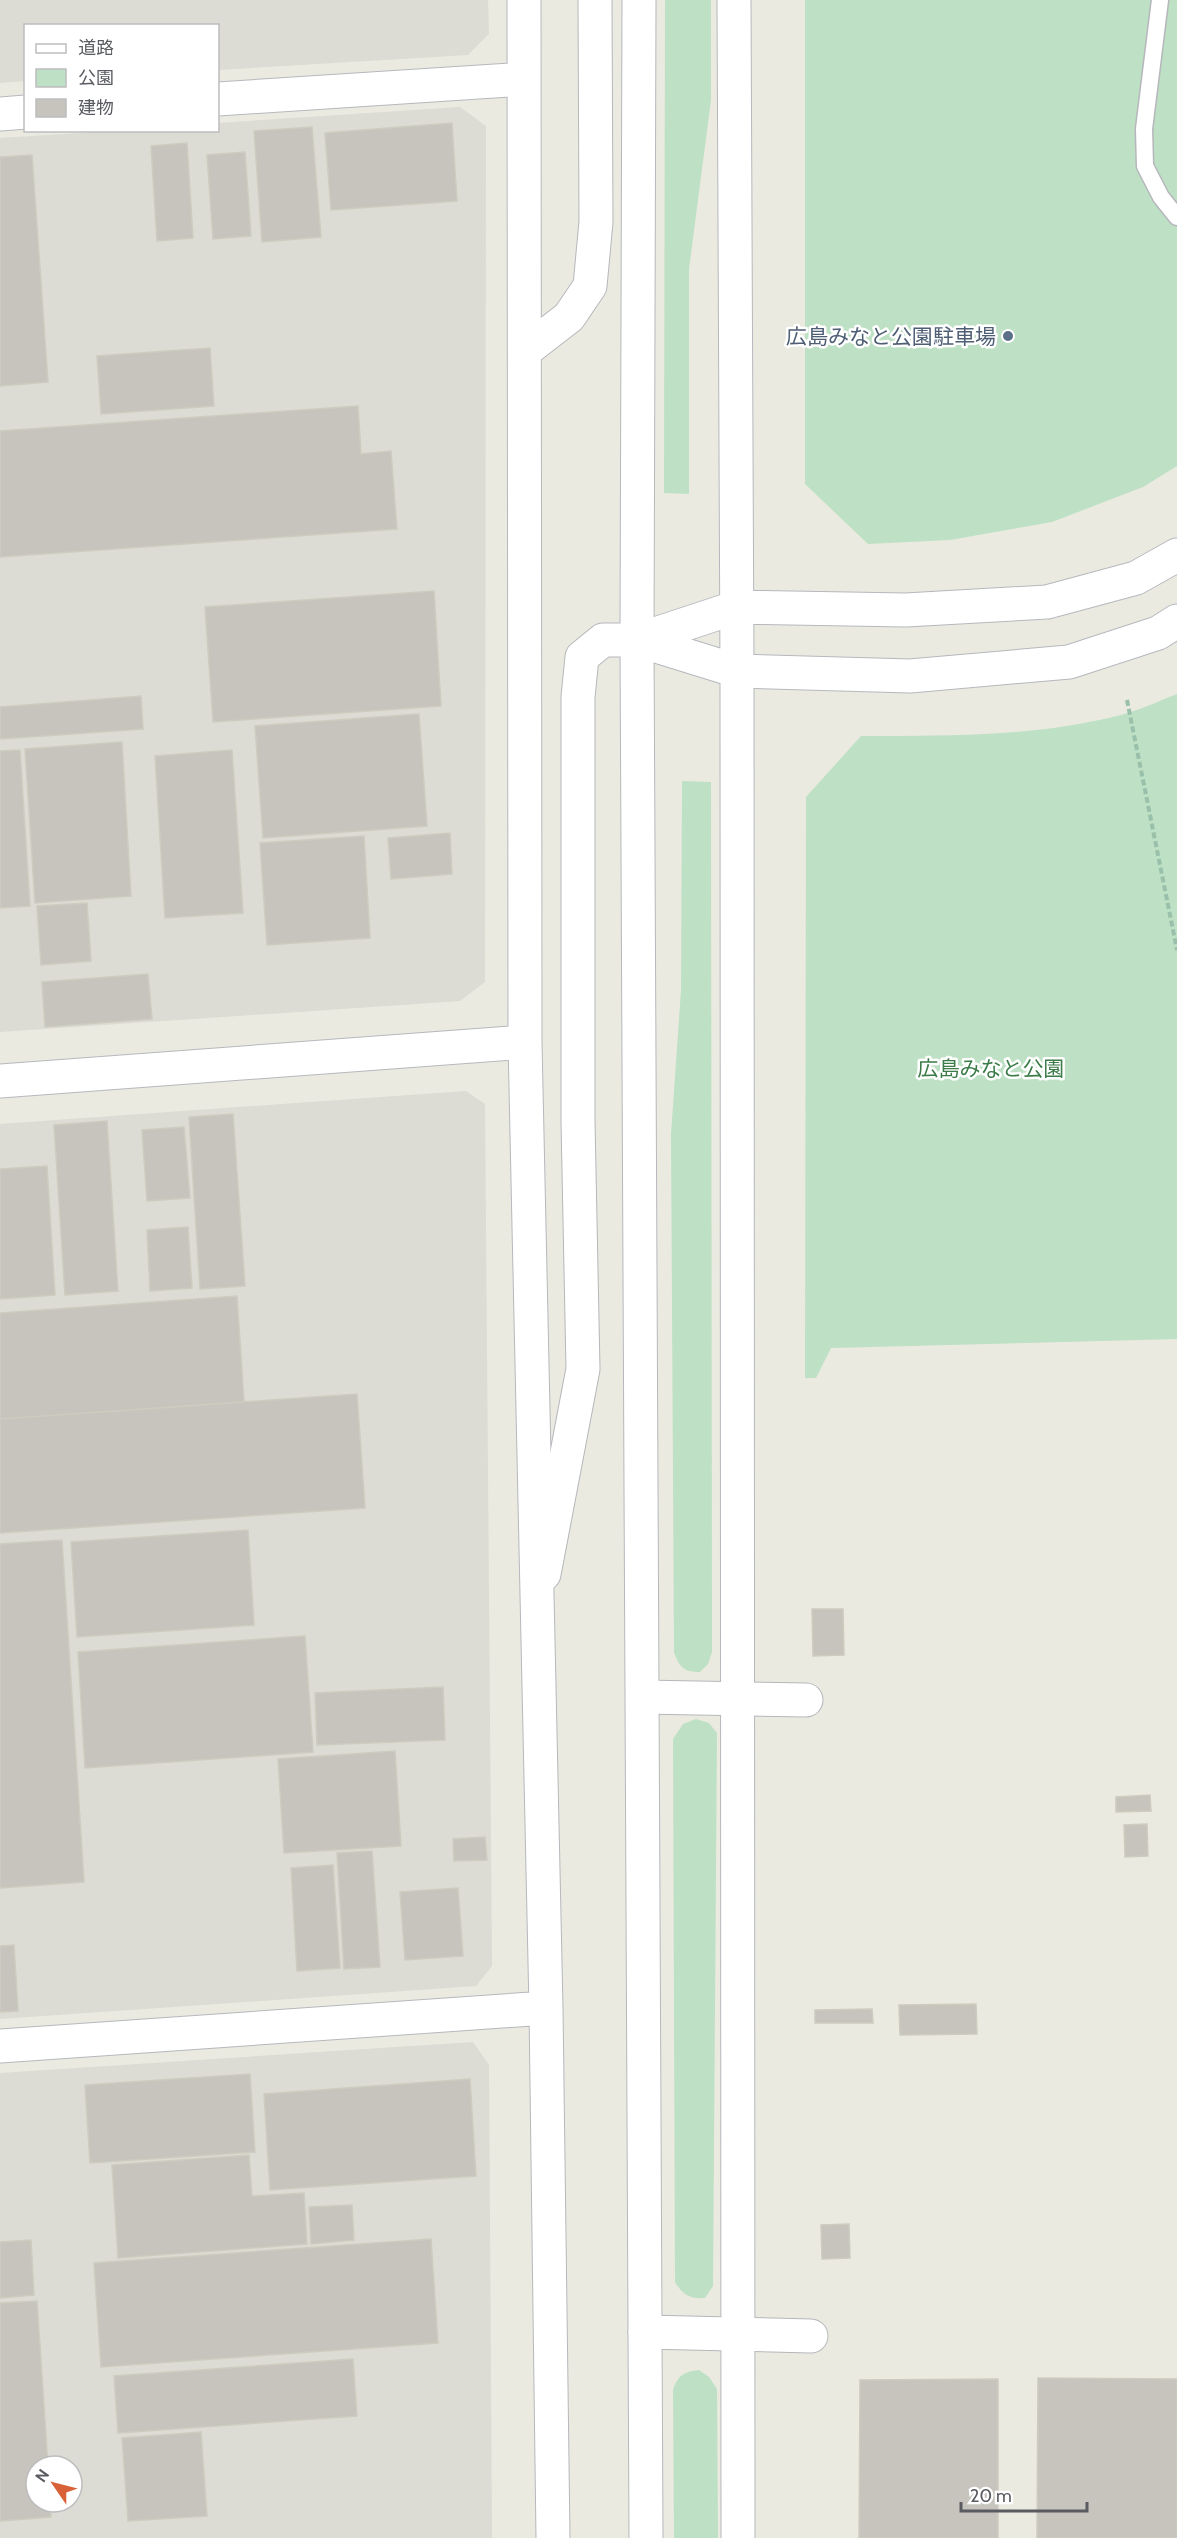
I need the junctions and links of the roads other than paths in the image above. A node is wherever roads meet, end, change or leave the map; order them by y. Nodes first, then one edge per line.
1 (524, 0) edge
2 (595, 0) edge
3 (639, 0) edge
4 (734, 0) edge
5 (1160, 0) edge
6 (524, 79) junction
7 (219, 99) edge
8 (24, 112) edge
9 (0, 114) edge
10 (1177, 217) edge
11 (525, 351) junction
12 (1177, 555) edge
13 (736, 607) junction
14 (1177, 621) edge
15 (637, 640) junction
16 (738, 671) junction
17 (525, 1042) junction
18 (0, 1081) edge
19 (538, 1607) junction
20 (643, 1697) junction
21 (738, 1699) junction
22 (806, 1700) dead end
23 (546, 2008) junction
24 (0, 2046) edge
25 (645, 2332) junction
26 (738, 2333) junction
27 (811, 2336) dead end
28 (553, 2538) edge
29 (646, 2538) edge
30 (738, 2538) edge

1 - 6 street
2 - 11 street
3 - 15 street
4 - 13 street
5 - 10 lane
6 - 7 street
6 - 11 street
8 - 9 street
11 - 17 street
12 - 13 street
13 - 15 street
13 - 16 street
14 - 16 street
15 - 16 street
15 - 19 street
15 - 20 street
16 - 21 street
17 - 18 street
17 - 19 street
19 - 23 street
20 - 21 street
20 - 25 street
21 - 22 street
21 - 26 street
23 - 24 street
23 - 28 street
25 - 26 street
25 - 29 street
26 - 27 street
26 - 30 street

